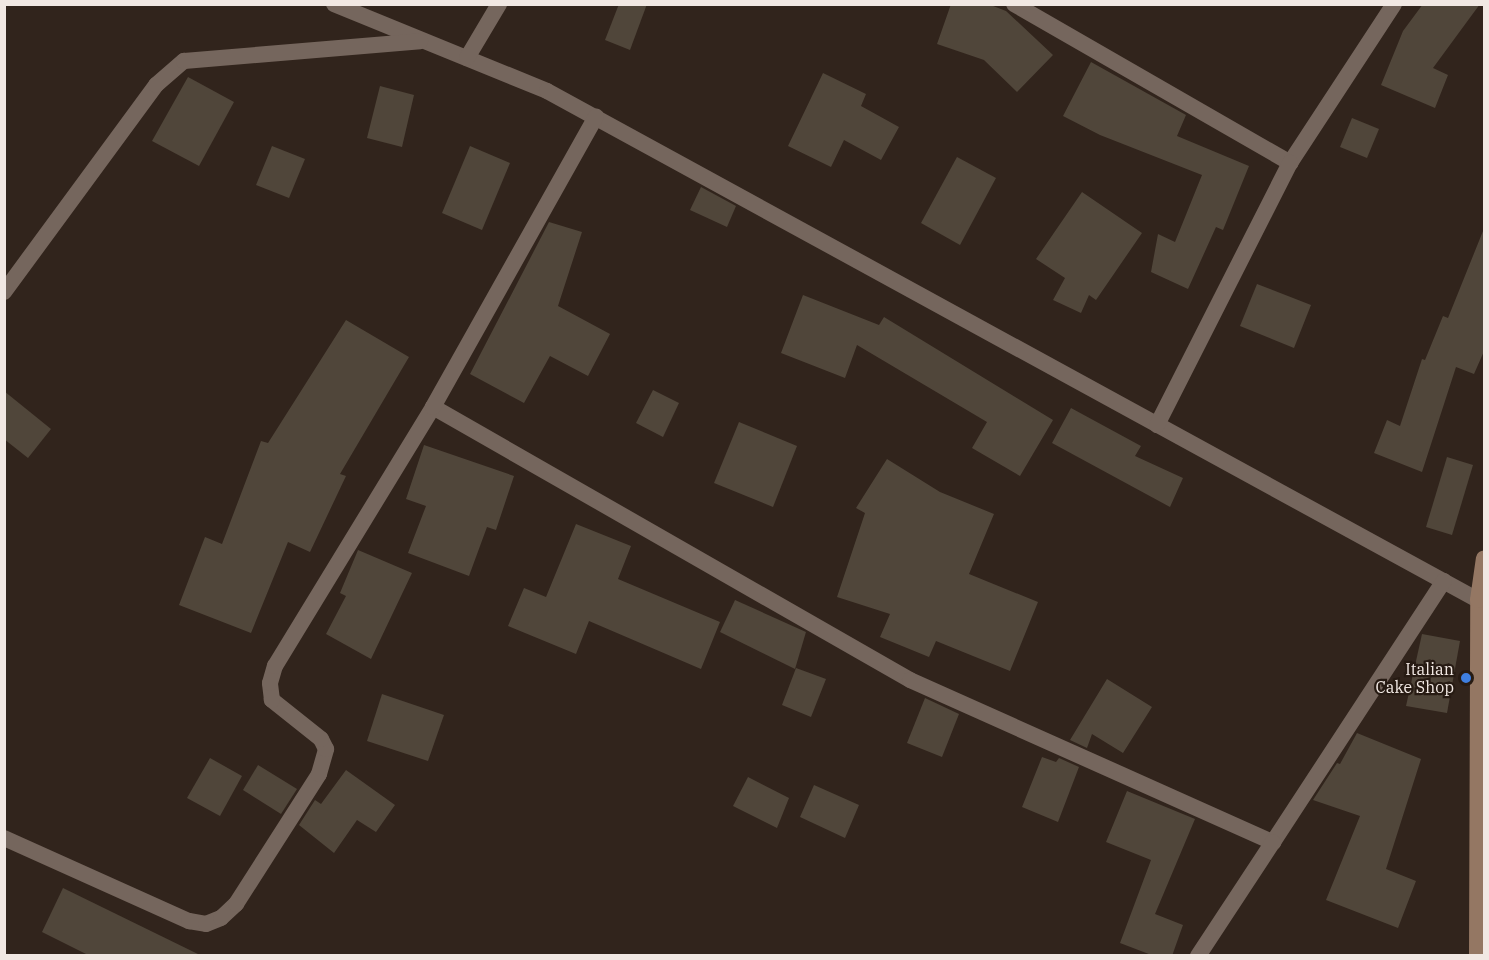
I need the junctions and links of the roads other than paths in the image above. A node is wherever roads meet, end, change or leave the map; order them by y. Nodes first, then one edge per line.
1 (334, 4) edge
2 (499, 4) edge
3 (1014, 4) edge
4 (1394, 4) edge
5 (423, 40) junction
6 (467, 58) junction
7 (596, 117) junction
8 (1290, 163) junction
9 (4, 292) edge
10 (433, 407) junction
11 (1157, 425) junction
12 (1485, 558) edge
13 (1444, 581) junction
14 (1478, 600) junction
15 (1481, 632) edge
16 (4, 838) edge
17 (1273, 842) junction
18 (1198, 956) edge
19 (1477, 956) edge

1 - 5 street
2 - 6 street
3 - 8 street
4 - 8 street
5 - 6 street
5 - 9 street
6 - 7 street
7 - 10 street
7 - 11 street
8 - 11 street
10 - 16 street
10 - 17 street
11 - 13 street
12 - 14 main road
13 - 14 street
13 - 17 street
14 - 15 main road
15 - 19 main road
17 - 18 street

